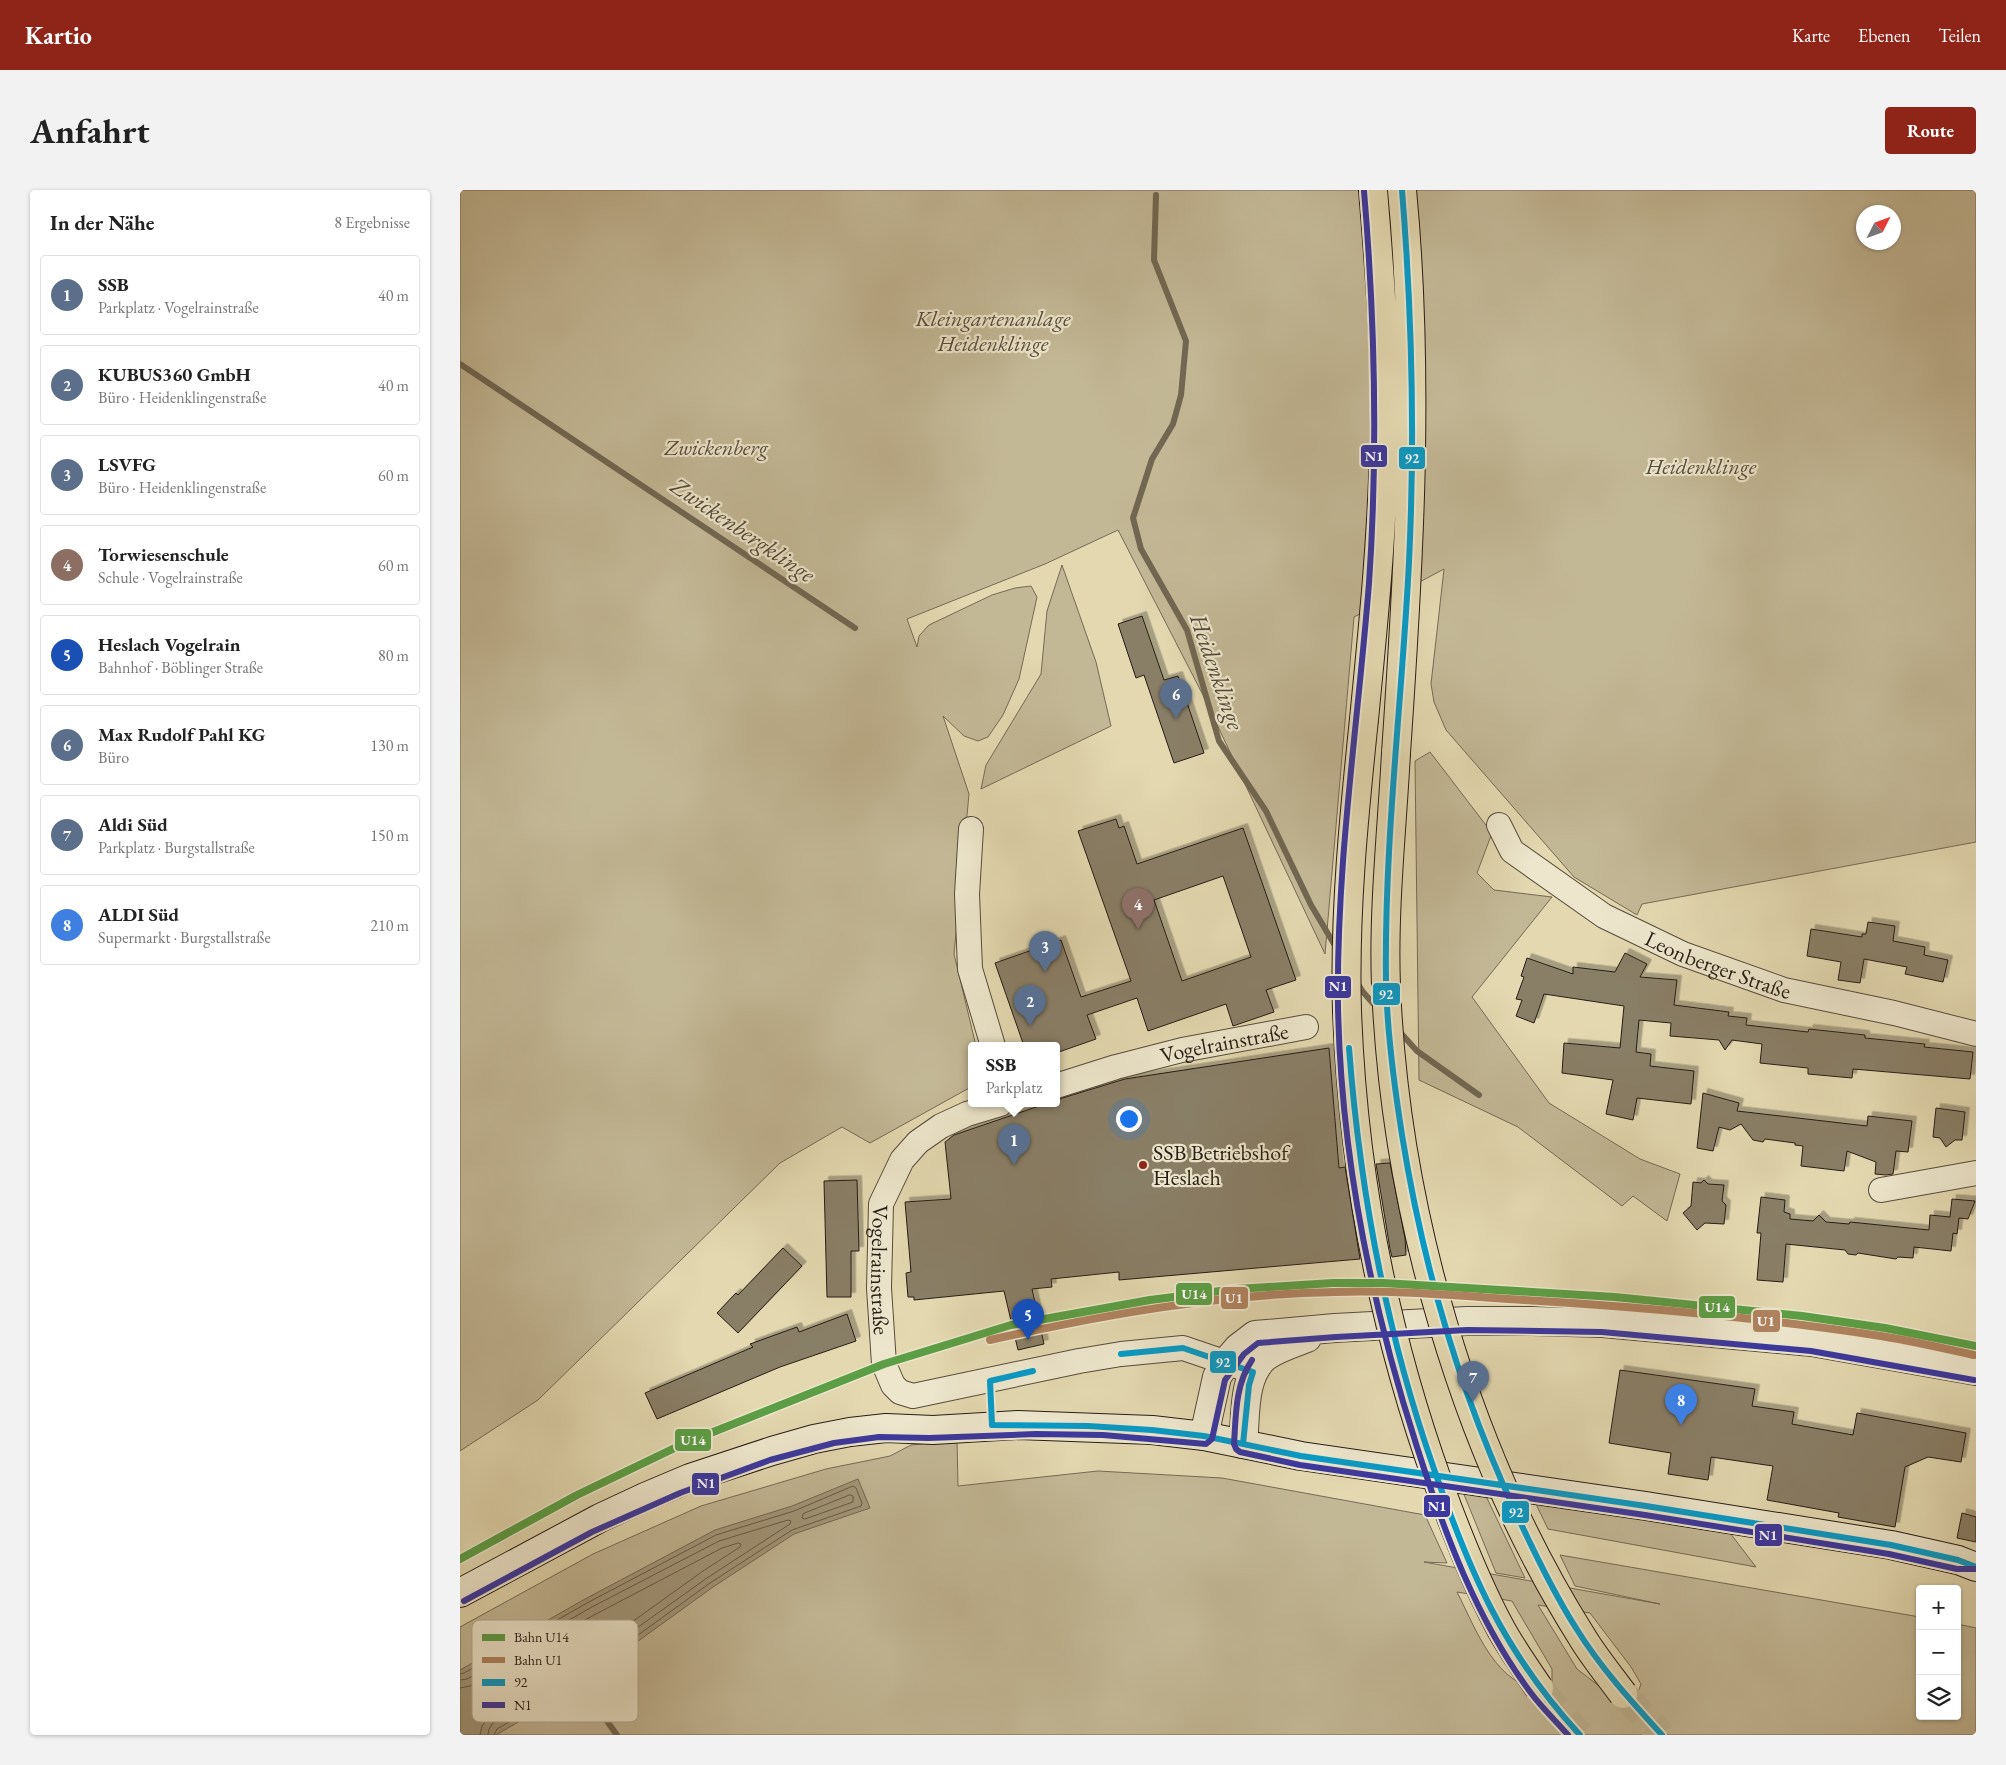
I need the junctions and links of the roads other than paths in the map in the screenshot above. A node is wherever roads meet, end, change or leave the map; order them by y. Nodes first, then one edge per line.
1 (1372, 190) edge
2 (1402, 190) edge
3 (1499, 825) dead end
4 (972, 829) dead end
5 (1306, 1027) dead end
6 (1976, 1034) edge
7 (991, 1042) edge
8 (1060, 1085) edge
9 (990, 1107) edge
10 (1976, 1173) edge
11 (1881, 1190) dead end
12 (1327, 1330) junction
13 (1226, 1362) junction
14 (1976, 1371) edge
15 (1253, 1372) junction
16 (933, 1430) junction
17 (1204, 1436) junction
18 (1243, 1444) junction
19 (1970, 1562) edge
20 (460, 1593) edge
21 (460, 1607) edge
22 (1539, 1688) tunnel mouth
23 (1623, 1694) tunnel mouth

1 - 22 highway, bridge
2 - 23 highway, bridge
3 - 6 street, Leonberger Straße
4 - 7 street
5 - 8 street, Vogelrainstraße
9 - 13 street, Vogelrainstraße
10 - 11 street
12 - 13 main road
12 - 14 main road
12 - 15 main road
13 - 15 street, Vogelrainstraße
13 - 17 main road
15 - 18 main road
16 - 17 main road
16 - 20 main road
16 - 21 main road
17 - 18 main road
18 - 19 main road

